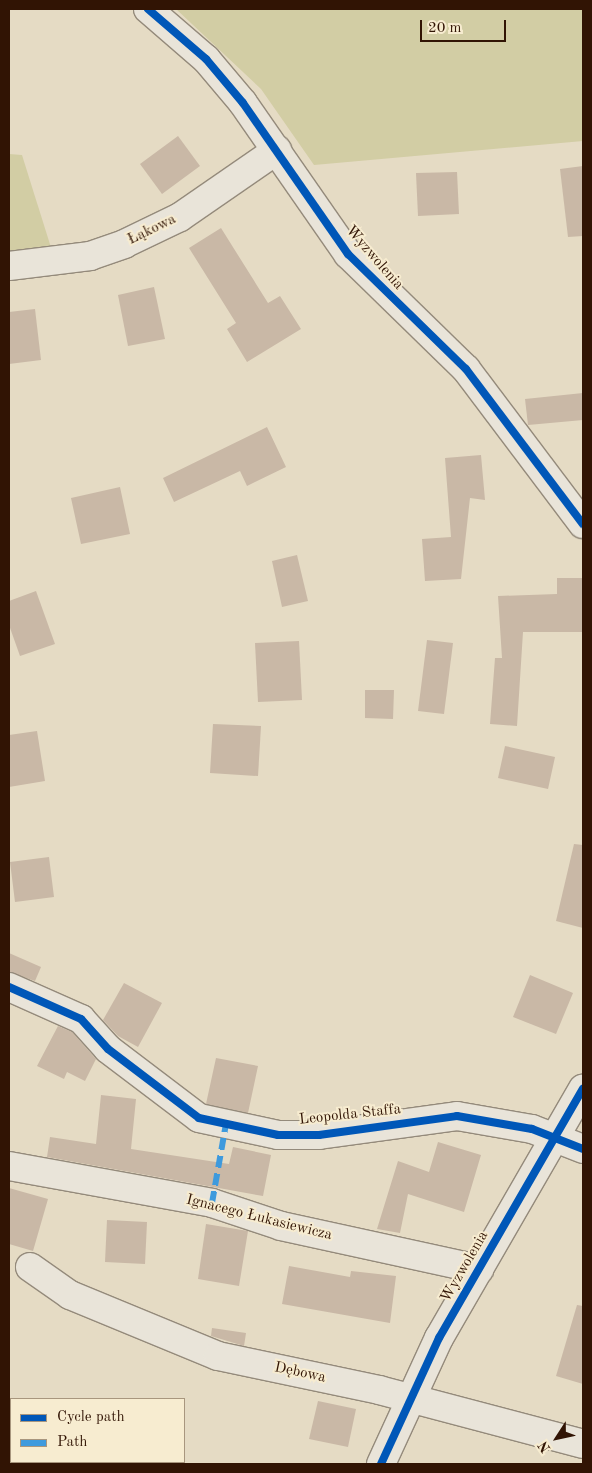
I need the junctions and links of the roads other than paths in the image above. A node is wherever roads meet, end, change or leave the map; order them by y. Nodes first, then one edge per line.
1 (148, 9) edge
2 (277, 150) junction
3 (9, 266) edge
4 (583, 524) edge
5 (9, 987) edge
6 (583, 1089) edge
7 (556, 1138) junction
8 (583, 1149) edge
9 (9, 1166) edge
10 (30, 1266) dead end
11 (479, 1269) junction
12 (408, 1400) junction
13 (583, 1444) edge
14 (381, 1464) edge

1 - 2 street, Wyzwolenia
2 - 3 street, Łąkowa
2 - 4 street, Wyzwolenia
5 - 7 street, Leopolda Staffa
6 - 7 street, Wyzwolenia
7 - 8 street, Leopolda Staffa
7 - 11 street, Wyzwolenia
9 - 11 street, Ignacego Łukasiewicza
10 - 12 street, Dębowa
11 - 12 street, Wyzwolenia
12 - 13 street, Dębowa
12 - 14 street, Wyzwolenia

